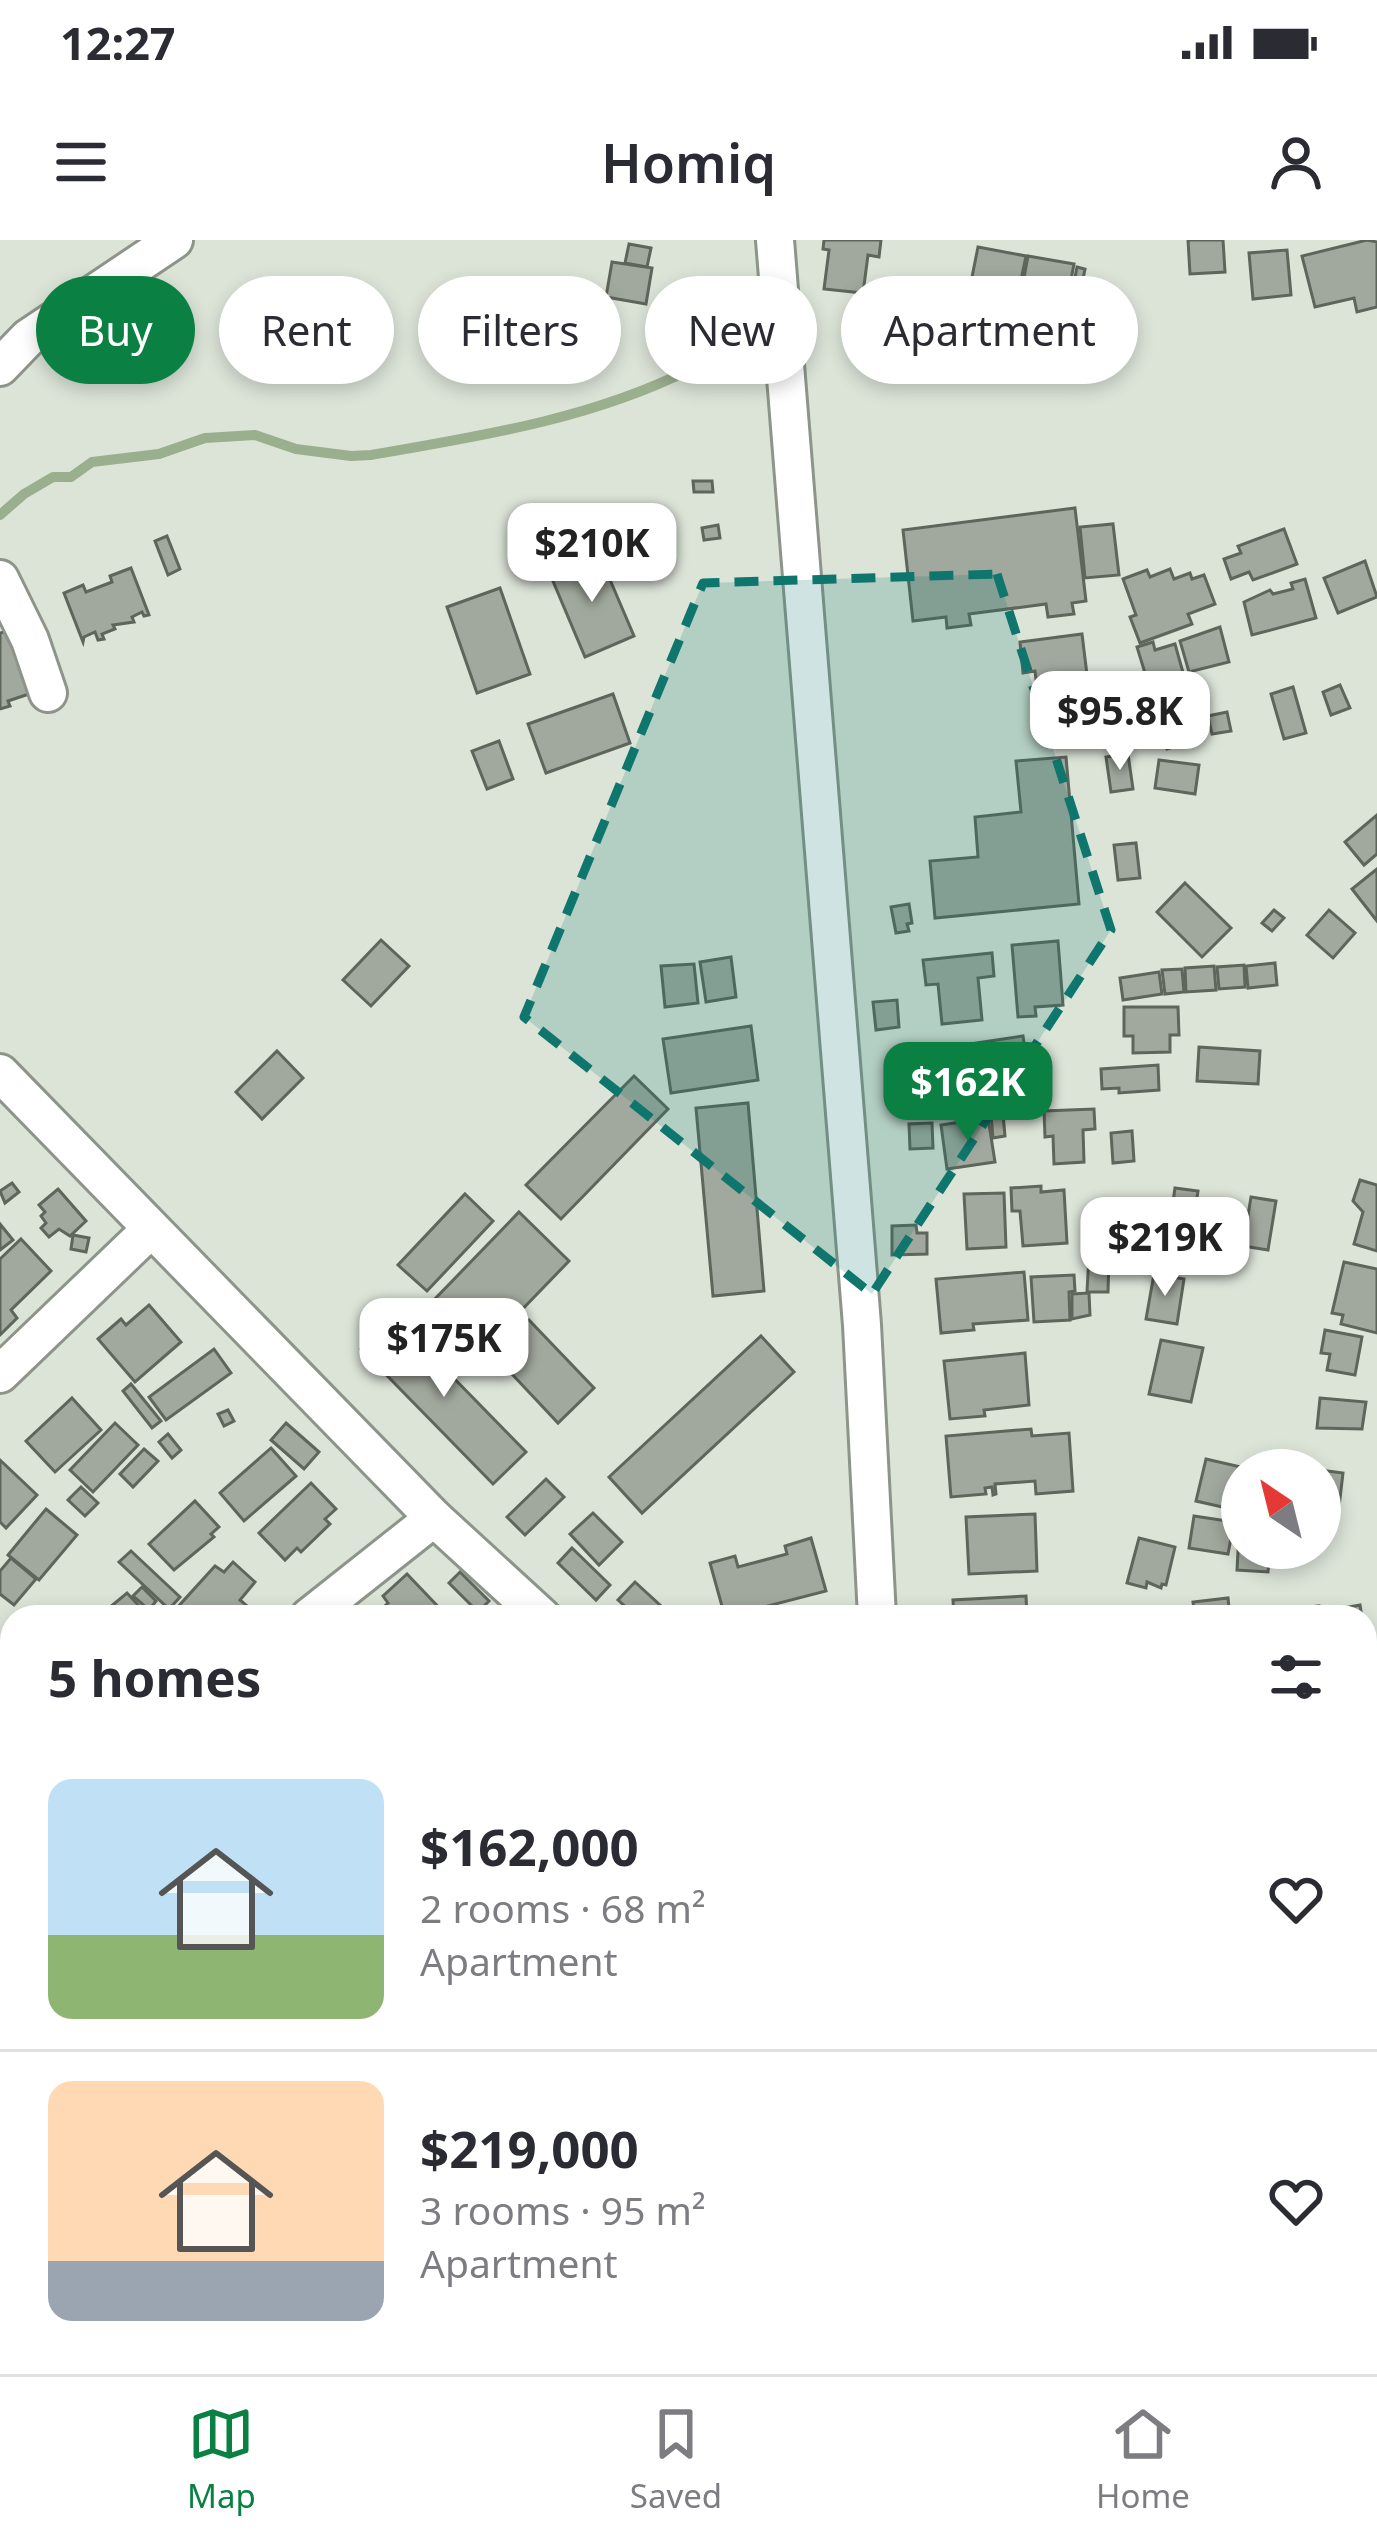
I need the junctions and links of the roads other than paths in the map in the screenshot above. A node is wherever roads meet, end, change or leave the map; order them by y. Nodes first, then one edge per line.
1 (174, 240) edge
2 (775, 240) edge
3 (0, 367) edge
4 (0, 579) edge
5 (49, 693) dead end
6 (0, 1073) edge
7 (150, 1230) junction
8 (0, 1374) edge
9 (434, 1518) junction
10 (324, 1605) edge
11 (529, 1605) edge
12 (876, 1605) edge

1 - 3 street
2 - 12 street
4 - 5 street
6 - 7 street
7 - 8 street
7 - 9 street
9 - 10 street
9 - 11 street

